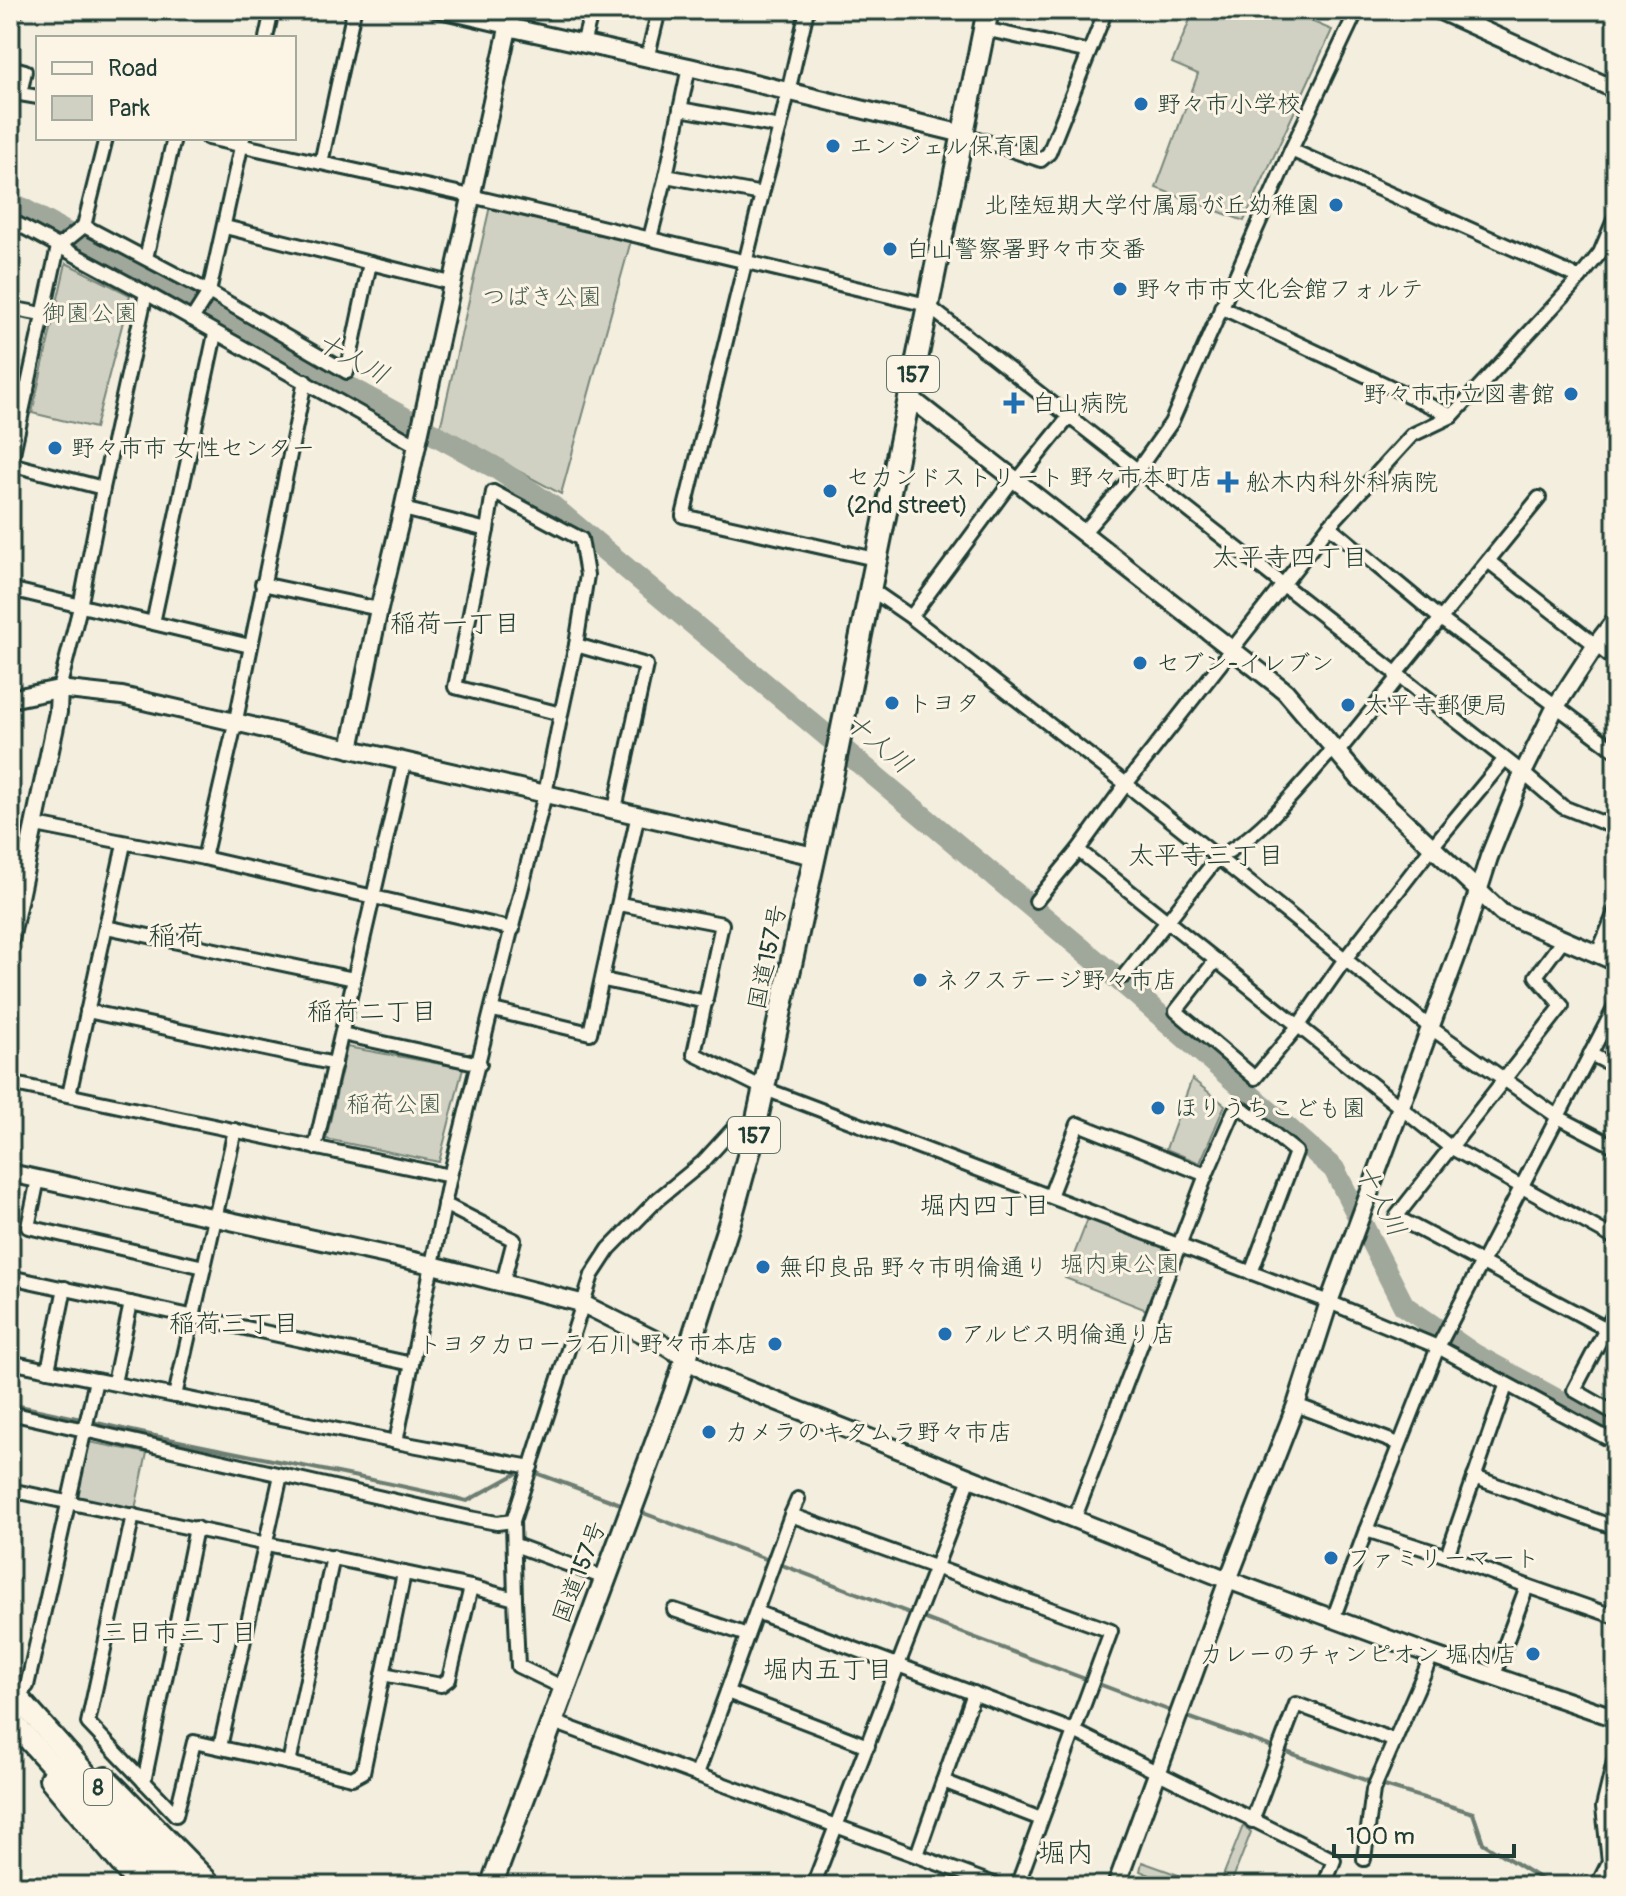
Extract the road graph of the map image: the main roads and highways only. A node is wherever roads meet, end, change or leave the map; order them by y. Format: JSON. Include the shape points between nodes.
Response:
{"nodes":[{"id":1,"x":986,"y":20,"type":"edge"},
{"id":2,"x":15,"y":1702,"type":"edge"},
{"id":3,"x":10,"y":1729,"type":"edge"},
{"id":4,"x":140,"y":1886,"type":"edge"},
{"id":5,"x":162,"y":1886,"type":"edge"},
{"id":6,"x":186,"y":1886,"type":"edge"},
{"id":7,"x":212,"y":1886,"type":"edge"},
{"id":8,"x":491,"y":1886,"type":"edge"}],
"edges":[{"from":1,"to":8,"type":"highway","name":"国道157号","number":"157","via":[[755,1132],[685,1360]]},
{"from":2,"to":5,"type":"highway","number":"8"},
{"from":2,"to":6,"type":"highway","number":"8"},
{"from":2,"to":7,"type":"highway","via":[[97,1769]]},
{"from":3,"to":4,"type":"highway"}]}
